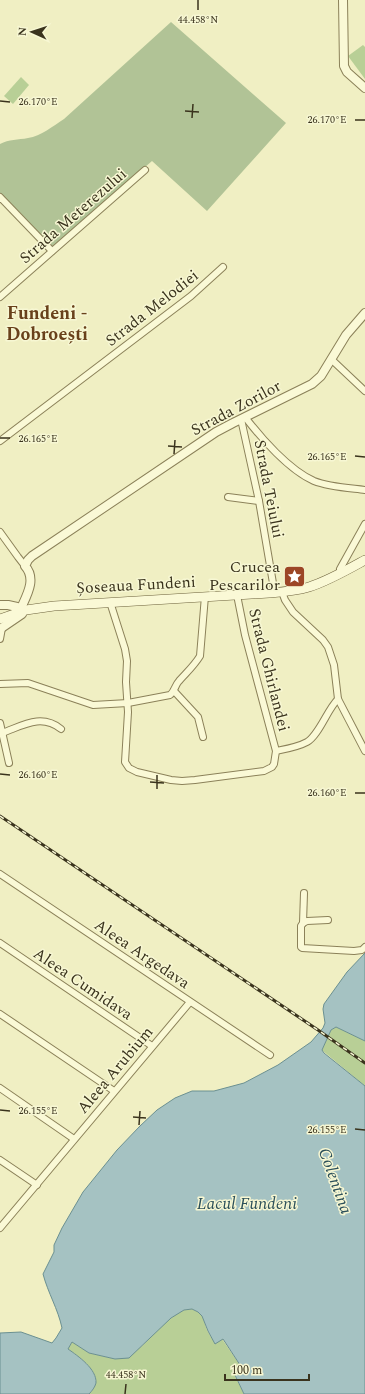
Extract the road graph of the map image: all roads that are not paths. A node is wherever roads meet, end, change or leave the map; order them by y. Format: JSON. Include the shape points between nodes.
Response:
{"nodes":[{"id":1,"x":343,"y":0,"type":"edge"},
{"id":2,"x":365,"y":88,"type":"edge"},
{"id":3,"x":145,"y":170,"type":"dead end"},
{"id":4,"x":0,"y":197,"type":"edge"},
{"id":5,"x":52,"y":252,"type":"junction"},
{"id":6,"x":223,"y":267,"type":"dead end"},
{"id":7,"x":0,"y":297,"type":"edge"},
{"id":8,"x":365,"y":313,"type":"edge"},
{"id":9,"x":331,"y":359,"type":"junction"},
{"id":10,"x":365,"y":392,"type":"edge"},
{"id":11,"x":243,"y":418,"type":"junction"},
{"id":12,"x":0,"y":441,"type":"edge"},
{"id":13,"x":365,"y":490,"type":"edge"},
{"id":14,"x":228,"y":497,"type":"dead end"},
{"id":15,"x":259,"y":500,"type":"junction"},
{"id":16,"x":365,"y":524,"type":"edge"},
{"id":17,"x":0,"y":532,"type":"edge"},
{"id":18,"x":365,"y":556,"type":"edge"},
{"id":19,"x":365,"y":560,"type":"edge"},
{"id":20,"x":25,"y":566,"type":"junction"},
{"id":21,"x":340,"y":569,"type":"junction"},
{"id":22,"x":278,"y":590,"type":"junction"},
{"id":23,"x":237,"y":595,"type":"junction"},
{"id":24,"x":205,"y":596,"type":"junction"},
{"id":25,"x":110,"y":602,"type":"junction"},
{"id":26,"x":0,"y":605,"type":"edge"},
{"id":27,"x":23,"y":607,"type":"junction"},
{"id":28,"x":0,"y":612,"type":"edge"},
{"id":29,"x":0,"y":624,"type":"edge"},
{"id":30,"x":0,"y":639,"type":"edge"},
{"id":31,"x":0,"y":684,"type":"edge"},
{"id":32,"x":174,"y":691,"type":"junction"},
{"id":33,"x":338,"y":699,"type":"junction"},
{"id":34,"x":128,"y":703,"type":"junction"},
{"id":35,"x":0,"y":723,"type":"edge"},
{"id":36,"x":61,"y":729,"type":"dead end"},
{"id":37,"x":2,"y":733,"type":"junction"},
{"id":38,"x":203,"y":736,"type":"dead end"},
{"id":39,"x":276,"y":751,"type":"junction"},
{"id":40,"x":365,"y":751,"type":"edge"},
{"id":41,"x":9,"y":763,"type":"dead end"},
{"id":42,"x":0,"y":874,"type":"edge"},
{"id":43,"x":304,"y":893,"type":"dead end"},
{"id":44,"x":328,"y":920,"type":"dead end"},
{"id":45,"x":302,"y":923,"type":"junction"},
{"id":46,"x":0,"y":943,"type":"edge"},
{"id":47,"x":365,"y":947,"type":"edge"},
{"id":48,"x":190,"y":1002,"type":"junction"},
{"id":49,"x":0,"y":1014,"type":"edge"},
{"id":50,"x":152,"y":1046,"type":"junction"},
{"id":51,"x":270,"y":1055,"type":"dead end"},
{"id":52,"x":0,"y":1088,"type":"edge"},
{"id":53,"x":114,"y":1091,"type":"junction"},
{"id":54,"x":74,"y":1140,"type":"junction"},
{"id":55,"x":0,"y":1160,"type":"edge"},
{"id":56,"x":37,"y":1185,"type":"junction"},
{"id":57,"x":0,"y":1228,"type":"edge"}],
"edges":[{"from":1,"to":2,"type":"street","via":[[344,66]]},
{"from":3,"to":5,"type":"street","name":"Strada Meterezului"},
{"from":4,"to":5,"type":"street"},
{"from":5,"to":7,"type":"street","name":"Strada Meterezului"},
{"from":6,"to":12,"type":"street","name":"Strada Melodiei","via":[[191,296]]},
{"from":8,"to":9,"type":"street","name":"Strada Zorilor","via":[[346,335]]},
{"from":9,"to":10,"type":"street"},
{"from":9,"to":11,"type":"street","name":"Strada Zorilor","via":[[321,376],[312,384]]},
{"from":11,"to":13,"type":"street","via":[[281,457],[308,478]]},
{"from":11,"to":15,"type":"street","name":"Strada Teiului"},
{"from":11,"to":20,"type":"street","name":"Strada Zorilor","via":[[208,437],[32,556]]},
{"from":14,"to":15,"type":"street"},
{"from":15,"to":22,"type":"street","name":"Strada Teiului"},
{"from":16,"to":21,"type":"street"},
{"from":17,"to":20,"type":"street"},
{"from":18,"to":21,"type":"main road","name":"Șoseaua Fundeni"},
{"from":19,"to":22,"type":"main road","name":"Șoseaua Fundeni","via":[[316,585],[302,589]]},
{"from":20,"to":27,"type":"street","via":[[31,580]]},
{"from":21,"to":22,"type":"main road","name":"Șoseaua Fundeni","via":[[309,583]]},
{"from":22,"to":23,"type":"main road","name":"Șoseaua Fundeni"},
{"from":22,"to":27,"type":"main road","name":"Șoseaua Fundeni","via":[[74,600]]},
{"from":22,"to":33,"type":"street","name":"Strada Teiului","via":[[293,612],[328,647],[334,665]]},
{"from":23,"to":24,"type":"main road","name":"Șoseaua Fundeni"},
{"from":23,"to":39,"type":"street","name":"Strada Ghirlandei"},
{"from":24,"to":25,"type":"main road","name":"Șoseaua Fundeni"},
{"from":24,"to":32,"type":"street","via":[[200,656],[177,683]]},
{"from":25,"to":27,"type":"main road","name":"Șoseaua Fundeni"},
{"from":25,"to":34,"type":"street","via":[[125,649]]},
{"from":26,"to":27,"type":"street","name":"Șoseaua Fundeni"},
{"from":27,"to":28,"type":"main road","name":"Șoseaua Fundeni"},
{"from":27,"to":29,"type":"main road","name":"Șoseaua Fundeni"},
{"from":29,"to":30,"type":"street"},
{"from":31,"to":34,"type":"street","via":[[28,684],[93,706]]},
{"from":32,"to":34,"type":"street","via":[[170,695]]},
{"from":32,"to":38,"type":"street","via":[[198,717]]},
{"from":33,"to":39,"type":"street","via":[[310,740]]},
{"from":33,"to":40,"type":"street"},
{"from":34,"to":39,"type":"street","via":[[125,762],[129,768],[137,772],[182,781],[264,771],[274,764]]},
{"from":35,"to":37,"type":"street"},
{"from":36,"to":37,"type":"street","via":[[50,722],[39,720]]},
{"from":37,"to":41,"type":"street"},
{"from":42,"to":48,"type":"street","name":"Aleea Argedava"},
{"from":43,"to":45,"type":"street"},
{"from":44,"to":45,"type":"street"},
{"from":45,"to":47,"type":"street","via":[[302,948],[354,951]]},
{"from":46,"to":50,"type":"street","name":"Aleea Cumidava"},
{"from":48,"to":50,"type":"street","name":"Aleea Arubium"},
{"from":48,"to":51,"type":"street","name":"Aleea Argedava"},
{"from":49,"to":53,"type":"street"},
{"from":50,"to":53,"type":"street","name":"Aleea Arubium"},
{"from":52,"to":54,"type":"street"},
{"from":53,"to":54,"type":"street","name":"Aleea Arubium"},
{"from":54,"to":56,"type":"street","name":"Aleea Arubium"},
{"from":55,"to":56,"type":"street"},
{"from":56,"to":57,"type":"street","name":"Aleea Arubium"}]}
